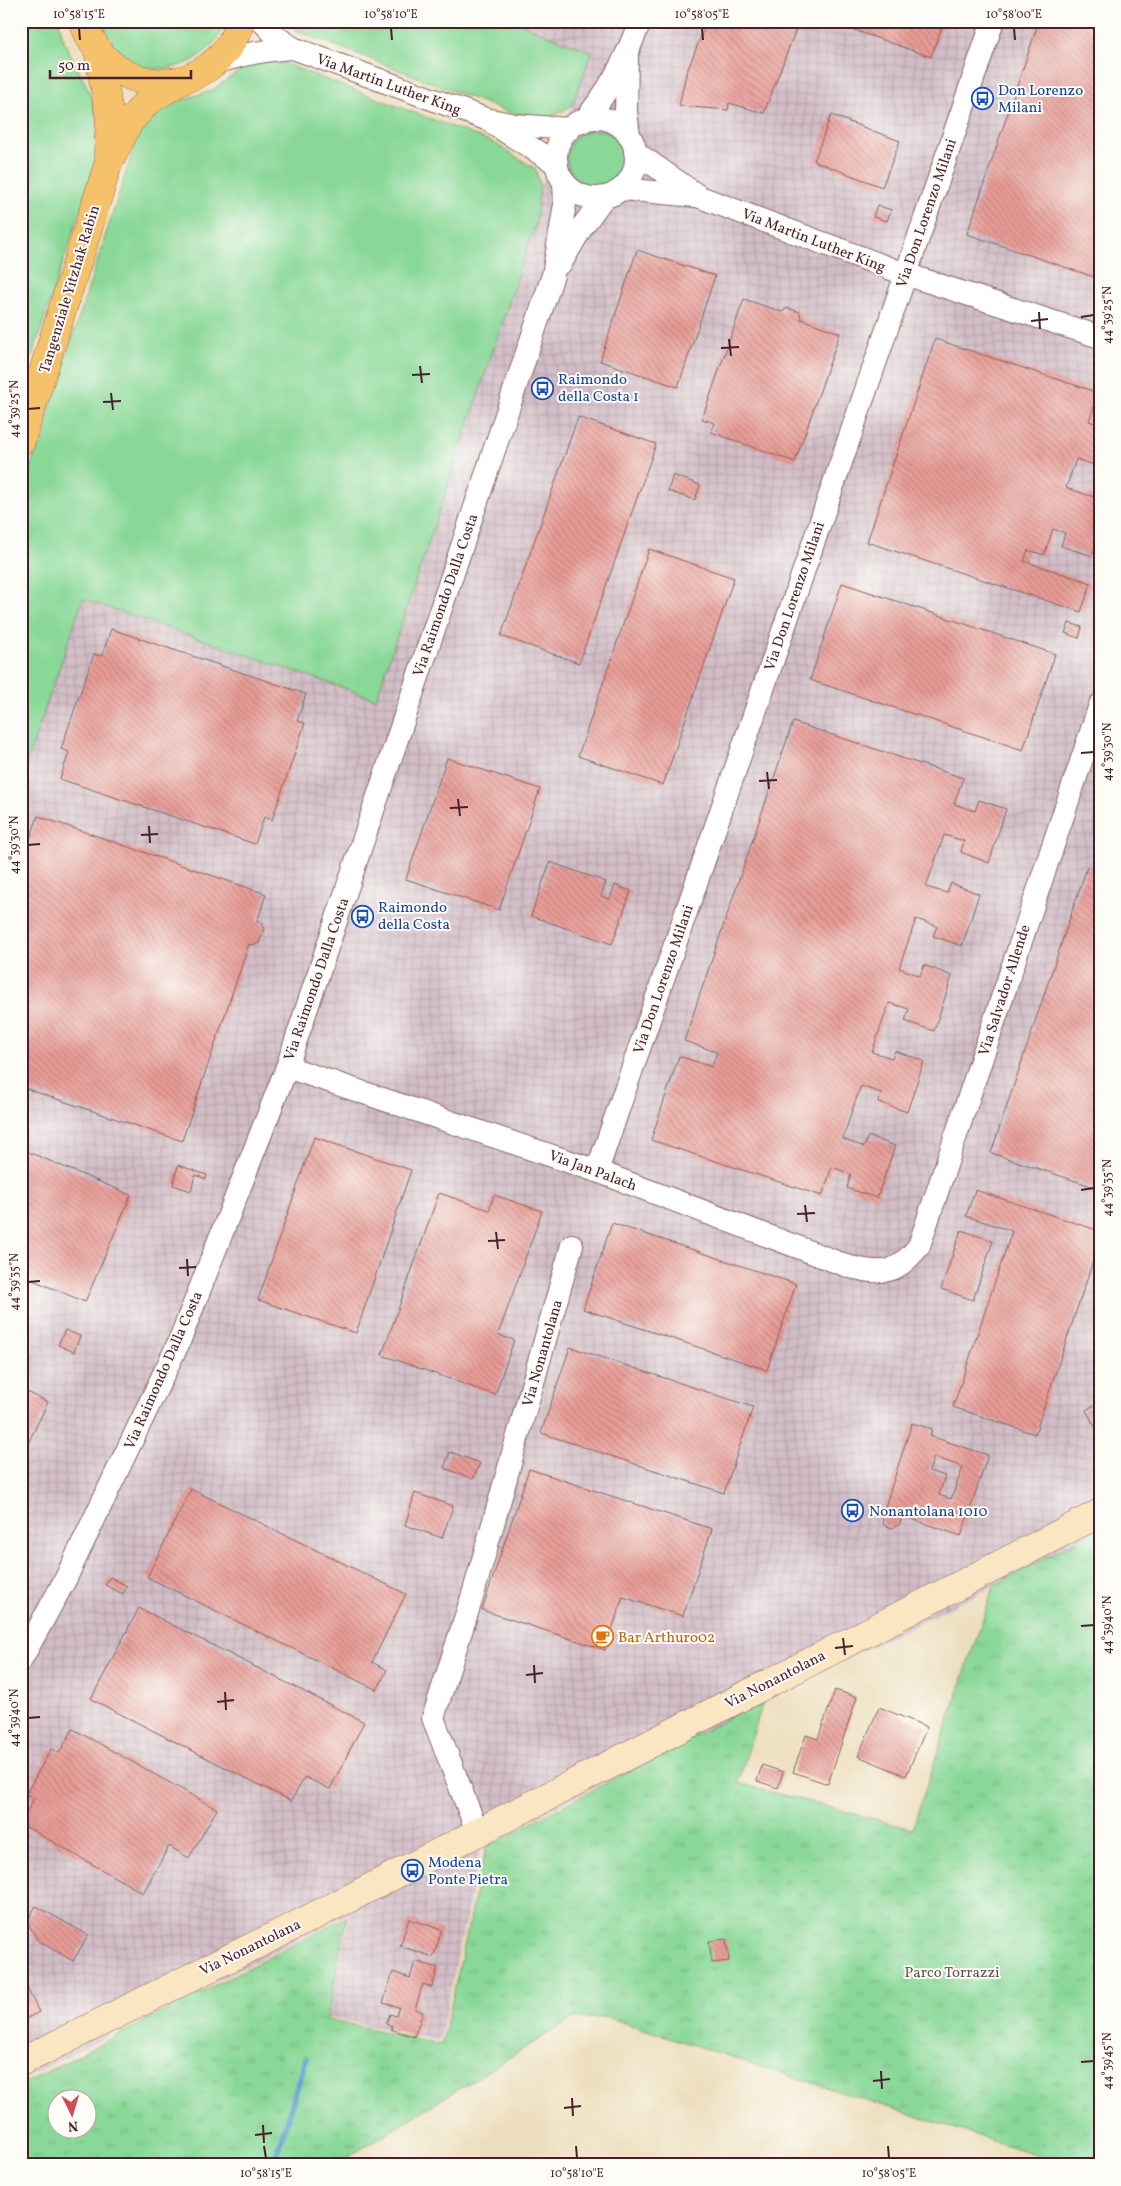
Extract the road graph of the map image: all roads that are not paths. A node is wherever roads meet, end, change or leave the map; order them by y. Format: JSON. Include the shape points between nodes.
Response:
{"nodes":[{"id":1,"x":83,"y":21,"type":"edge"},
{"id":2,"x":241,"y":21,"type":"edge"},
{"id":3,"x":262,"y":21,"type":"edge"},
{"id":4,"x":640,"y":21,"type":"edge"},
{"id":5,"x":993,"y":21,"type":"edge"},
{"id":6,"x":292,"y":48,"type":"junction"},
{"id":7,"x":99,"y":54,"type":"junction"},
{"id":8,"x":627,"y":56,"type":"junction"},
{"id":9,"x":216,"y":63,"type":"junction"},
{"id":10,"x":179,"y":82,"type":"junction"},
{"id":11,"x":486,"y":119,"type":"junction"},
{"id":12,"x":577,"y":125,"type":"junction"},
{"id":13,"x":632,"y":144,"type":"junction"},
{"id":14,"x":108,"y":165,"type":"junction"},
{"id":15,"x":560,"y":174,"type":"junction"},
{"id":16,"x":613,"y":193,"type":"junction"},
{"id":17,"x":700,"y":197,"type":"junction"},
{"id":18,"x":905,"y":274,"type":"junction"},
{"id":19,"x":553,"y":275,"type":"junction"},
{"id":20,"x":1100,"y":337,"type":"edge"},
{"id":21,"x":21,"y":441,"type":"edge"},
{"id":22,"x":1100,"y":705,"type":"edge"},
{"id":23,"x":286,"y":1067,"type":"junction"},
{"id":24,"x":597,"y":1171,"type":"junction"},
{"id":25,"x":572,"y":1245,"type":"dead end"},
{"id":26,"x":897,"y":1268,"type":"joint"},
{"id":27,"x":1100,"y":1513,"type":"edge"},
{"id":28,"x":21,"y":1660,"type":"edge"},
{"id":29,"x":478,"y":1831,"type":"junction"},
{"id":30,"x":21,"y":2062,"type":"edge"}],
"edges":[{"from":1,"to":7,"type":"main road","name":"Tangenziale Yitzhak Rabin"},
{"from":2,"to":9,"type":"main road","name":"Tangenziale Yitzhak Rabin","via":[[231,44]]},
{"from":3,"to":6,"type":"street","name":"Via Martin Luther King"},
{"from":4,"to":8,"type":"street"},
{"from":5,"to":18,"type":"street","name":"Via Don Lorenzo Milani"},
{"from":6,"to":9,"type":"street","name":"Via Martin Luther King","via":[[239,55]]},
{"from":6,"to":11,"type":"street","name":"Via Martin Luther King"},
{"from":7,"to":10,"type":"main road","name":"Tangenziale Yitzhak Rabin","via":[[115,69],[135,79]]},
{"from":7,"to":14,"type":"main road","name":"Tangenziale Yitzhak Rabin","via":[[110,120]]},
{"from":8,"to":12,"type":"street","via":[[600,102]]},
{"from":8,"to":13,"type":"street","via":[[626,111]]},
{"from":9,"to":10,"type":"main road","name":"Tangenziale Yitzhak Rabin","via":[[199,75]]},
{"from":10,"to":14,"type":"main road","name":"Tangenziale Yitzhak Rabin","via":[[148,101],[128,122]]},
{"from":11,"to":12,"type":"street","via":[[514,125]]},
{"from":11,"to":15,"type":"street"},
{"from":12,"to":13,"type":"street","via":[[590,119],[606,119],[621,127]]},
{"from":12,"to":15,"type":"street","via":[[562,136],[556,152]]},
{"from":13,"to":16,"type":"street","via":[[634,173]]},
{"from":13,"to":17,"type":"street"},
{"from":14,"to":21,"type":"main road","name":"Tangenziale Yitzhak Rabin"},
{"from":15,"to":16,"type":"street","via":[[578,194],[594,199]]},
{"from":15,"to":19,"type":"street","via":[[566,204]]},
{"from":16,"to":17,"type":"street"},
{"from":16,"to":19,"type":"street","via":[[582,228]]},
{"from":17,"to":18,"type":"street","name":"Via Martin Luther King"},
{"from":18,"to":20,"type":"street","name":"Via Martin Luther King"},
{"from":18,"to":24,"type":"street","name":"Via Don Lorenzo Milani"},
{"from":19,"to":23,"type":"street","name":"Via Raimondo Dalla Costa"},
{"from":22,"to":26,"type":"street","name":"Via Salvador Allende","via":[[919,1246]]},
{"from":23,"to":24,"type":"street","name":"Via Jan Palach"},
{"from":23,"to":28,"type":"street","name":"Via Raimondo Dalla Costa","via":[[179,1342],[65,1580]]},
{"from":24,"to":26,"type":"street","name":"Via Jan Palach","via":[[850,1267],[873,1272]]},
{"from":25,"to":29,"type":"street","name":"Via Nonantolana","via":[[474,1591],[433,1718]]},
{"from":27,"to":29,"type":"main road","name":"Via Nonantolana"},
{"from":29,"to":30,"type":"main road","name":"Via Nonantolana"}]}
